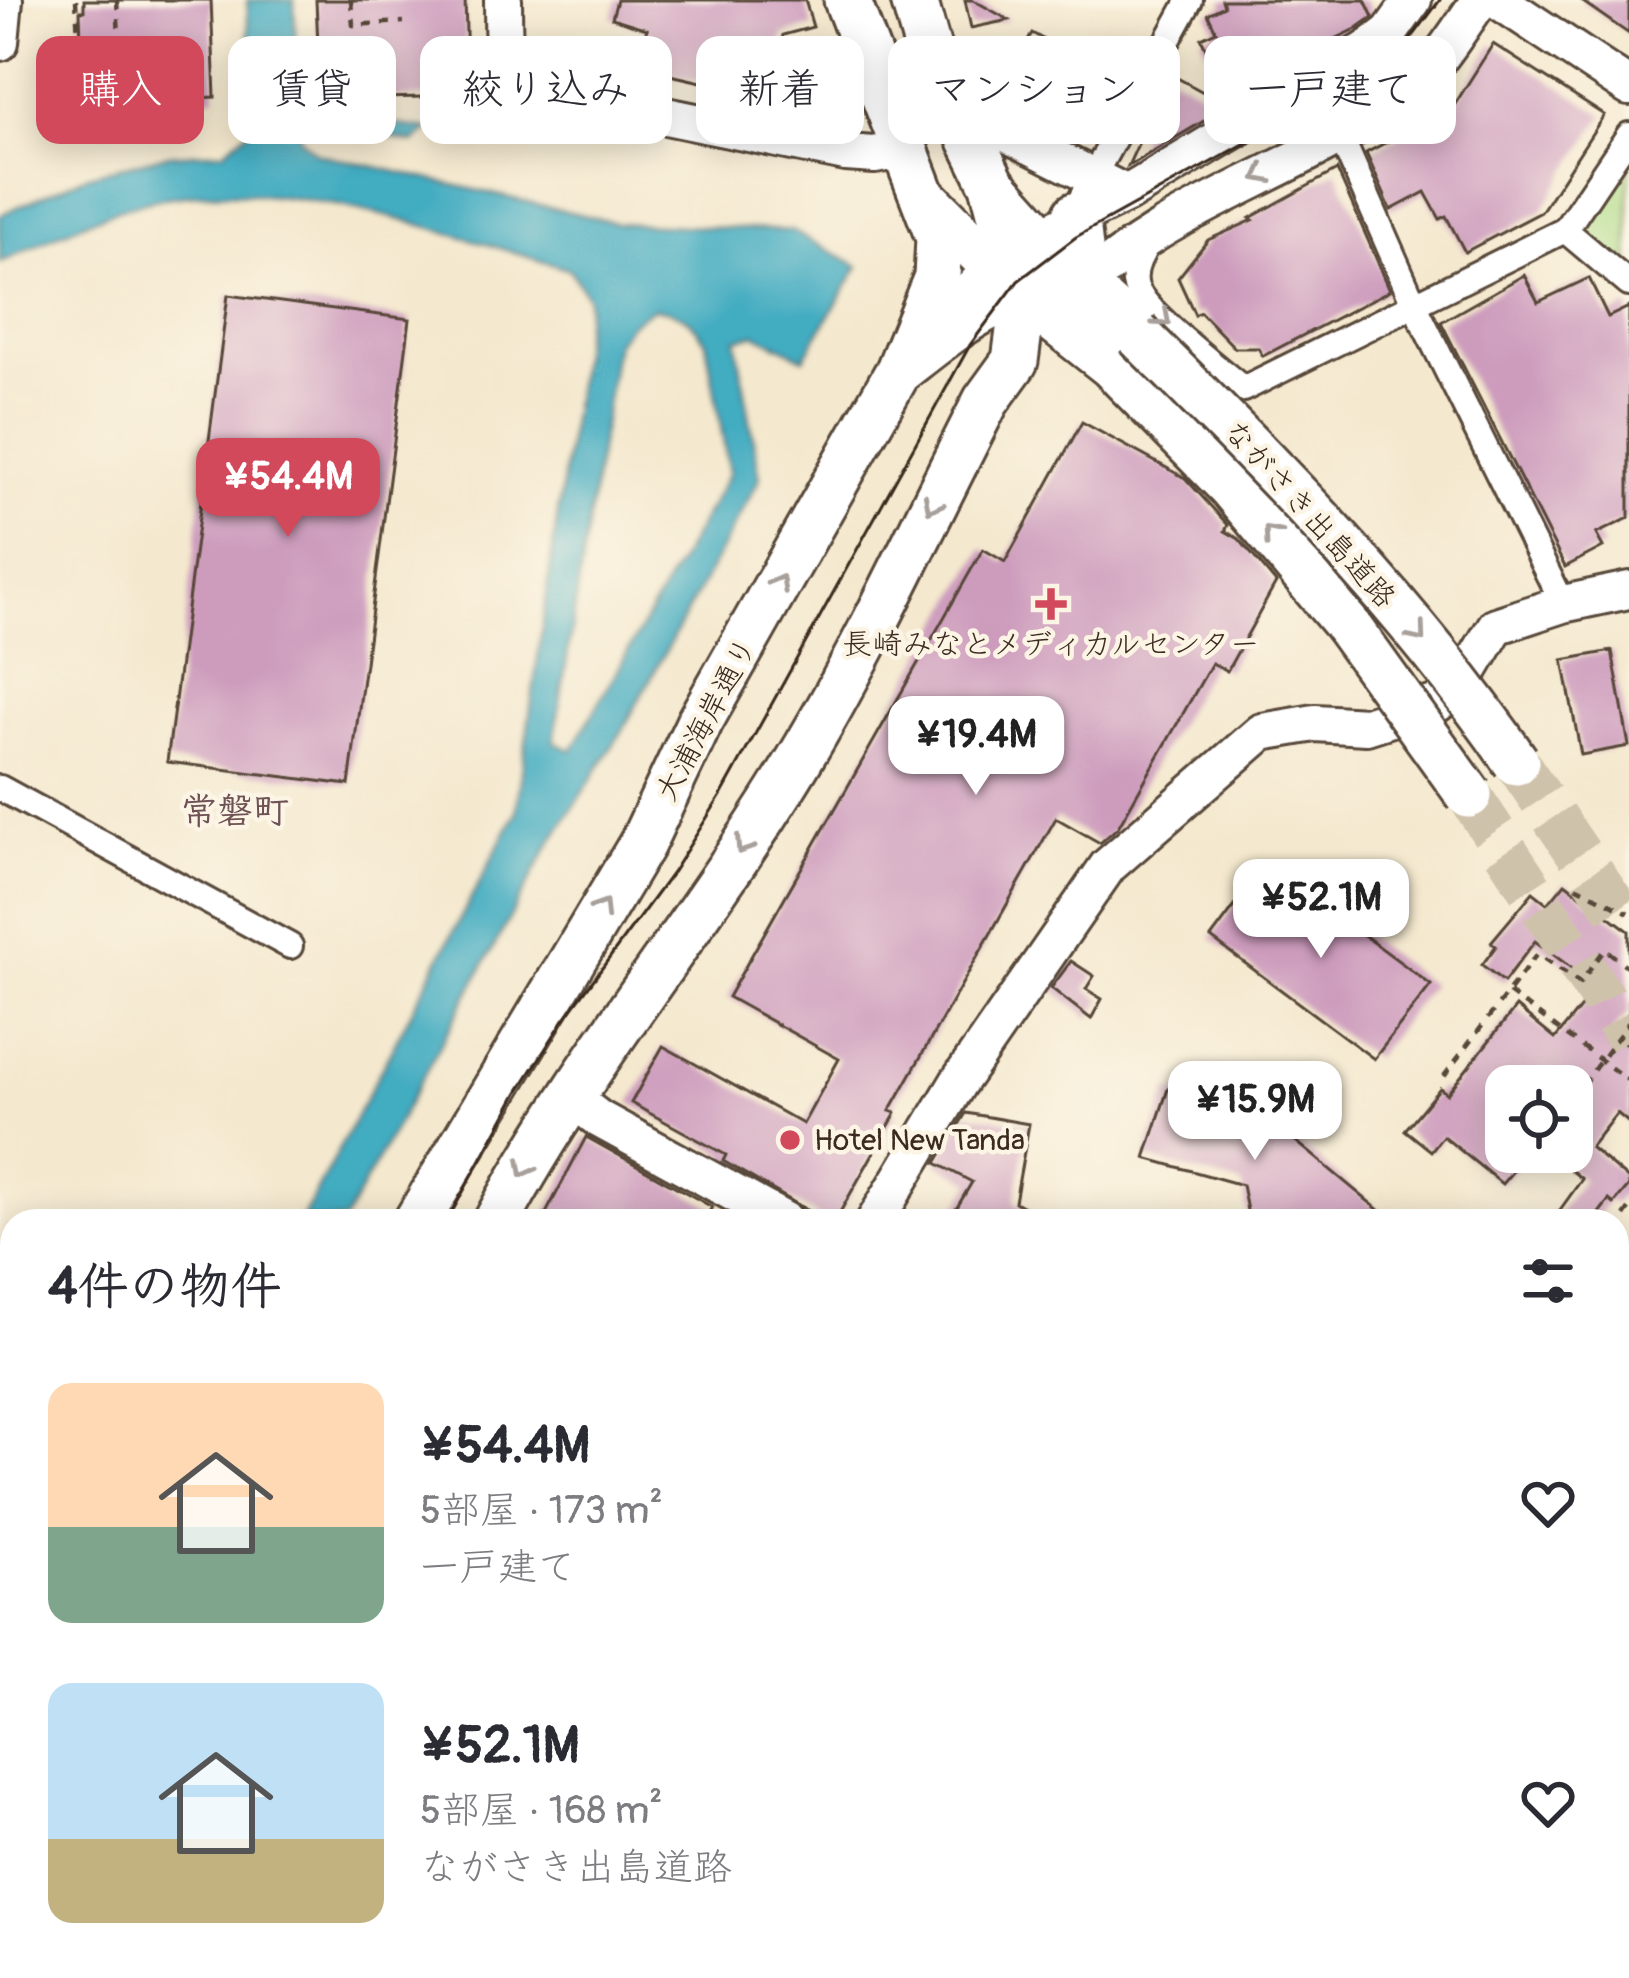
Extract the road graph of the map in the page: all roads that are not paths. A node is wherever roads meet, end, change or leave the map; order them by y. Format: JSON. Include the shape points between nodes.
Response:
{"nodes":[{"id":1,"x":4,"y":0,"type":"edge"},
{"id":2,"x":503,"y":0,"type":"edge"},
{"id":3,"x":847,"y":0,"type":"edge"},
{"id":4,"x":914,"y":0,"type":"edge"},
{"id":5,"x":1190,"y":0,"type":"edge"},
{"id":6,"x":1413,"y":0,"type":"edge"},
{"id":7,"x":1480,"y":0,"type":"edge"},
{"id":8,"x":1498,"y":0,"type":"edge"},
{"id":9,"x":924,"y":36,"type":"edge"},
{"id":10,"x":1454,"y":36,"type":"edge"},
{"id":11,"x":0,"y":41,"type":"edge"},
{"id":12,"x":1629,"y":87,"type":"edge"},
{"id":13,"x":1629,"y":135,"type":"edge"},
{"id":14,"x":972,"y":144,"type":"edge"},
{"id":15,"x":999,"y":144,"type":"edge"},
{"id":16,"x":1323,"y":144,"type":"edge"},
{"id":17,"x":1344,"y":144,"type":"edge"},
{"id":18,"x":905,"y":149,"type":"junction"},
{"id":19,"x":926,"y":198,"type":"junction"},
{"id":20,"x":1157,"y":230,"type":"junction"},
{"id":21,"x":1565,"y":230,"type":"junction"},
{"id":22,"x":1041,"y":252,"type":"junction"},
{"id":23,"x":1629,"y":284,"type":"edge"},
{"id":24,"x":1084,"y":286,"type":"junction"},
{"id":25,"x":1415,"y":306,"type":"junction"},
{"id":26,"x":1124,"y":350,"type":"junction"},
{"id":27,"x":1015,"y":361,"type":"junction"},
{"id":28,"x":899,"y":370,"type":"junction"},
{"id":29,"x":1629,"y":590,"type":"edge"},
{"id":30,"x":1563,"y":604,"type":"junction"},
{"id":31,"x":1516,"y":762,"type":"tunnel mouth"},
{"id":32,"x":0,"y":788,"type":"edge"},
{"id":33,"x":1469,"y":795,"type":"tunnel mouth"},
{"id":34,"x":290,"y":946,"type":"dead end"},
{"id":35,"x":569,"y":1096,"type":"junction"},
{"id":36,"x":424,"y":1209,"type":"edge"},
{"id":37,"x":504,"y":1209,"type":"edge"},
{"id":38,"x":763,"y":1209,"type":"edge"},
{"id":39,"x":882,"y":1209,"type":"edge"}],
"edges":[{"from":1,"to":11,"type":"street"},
{"from":2,"to":18,"type":"street","via":[[504,51],[514,75],[535,89],[846,153]]},
{"from":3,"to":18,"type":"highway"},
{"from":4,"to":9,"type":"highway","name":"ながさき出島道路"},
{"from":5,"to":22,"type":"street"},
{"from":6,"to":22,"type":"street","via":[[1365,51]]},
{"from":7,"to":10,"type":"street"},
{"from":8,"to":12,"type":"street"},
{"from":13,"to":21,"type":"street"},
{"from":14,"to":22,"type":"highway","name":"ながさき出島道路"},
{"from":15,"to":22,"type":"street"},
{"from":16,"to":20,"type":"street","one_way":true},
{"from":17,"to":25,"type":"street"},
{"from":18,"to":19,"type":"highway"},
{"from":19,"to":22,"type":"highway","name":"ながさき出島道路"},
{"from":19,"to":28,"type":"highway","name":"大浦海岸通り","via":[[939,238],[937,277]]},
{"from":20,"to":24,"type":"street"},
{"from":20,"to":25,"type":"street","one_way":true,"via":[[1138,257],[1135,284],[1146,304],[1243,389]]},
{"from":21,"to":23,"type":"street"},
{"from":21,"to":25,"type":"street"},
{"from":22,"to":24,"type":"highway","name":"ながさき出島道路"},
{"from":22,"to":24,"type":"street"},
{"from":22,"to":26,"type":"highway","name":"ながさき出島道路"},
{"from":22,"to":27,"type":"highway"},
{"from":22,"to":28,"type":"highway"},
{"from":24,"to":26,"type":"highway","name":"ながさき出島道路"},
{"from":25,"to":30,"type":"street"},
{"from":26,"to":27,"type":"highway"},
{"from":26,"to":31,"type":"highway","name":"ながさき出島道路","one_way":true,"bridge":true,"via":[[1266,461],[1416,630]]},
{"from":33,"to":26,"type":"highway","name":"ながさき出島道路","one_way":true,"bridge":true,"via":[[1375,660]]},
{"from":27,"to":35,"type":"highway","one_way":true,"via":[[986,401],[815,733]]},
{"from":36,"to":28,"type":"highway","name":"大浦海岸通り","one_way":true,"via":[[642,844],[700,721]]},
{"from":29,"to":30,"type":"street"},
{"from":30,"to":39,"type":"street","via":[[1496,626],[1438,703],[1366,726],[1287,724],[1262,732],[1108,866]]},
{"from":32,"to":34,"type":"street"},
{"from":35,"to":37,"type":"highway","one_way":true},
{"from":35,"to":38,"type":"street"}]}
